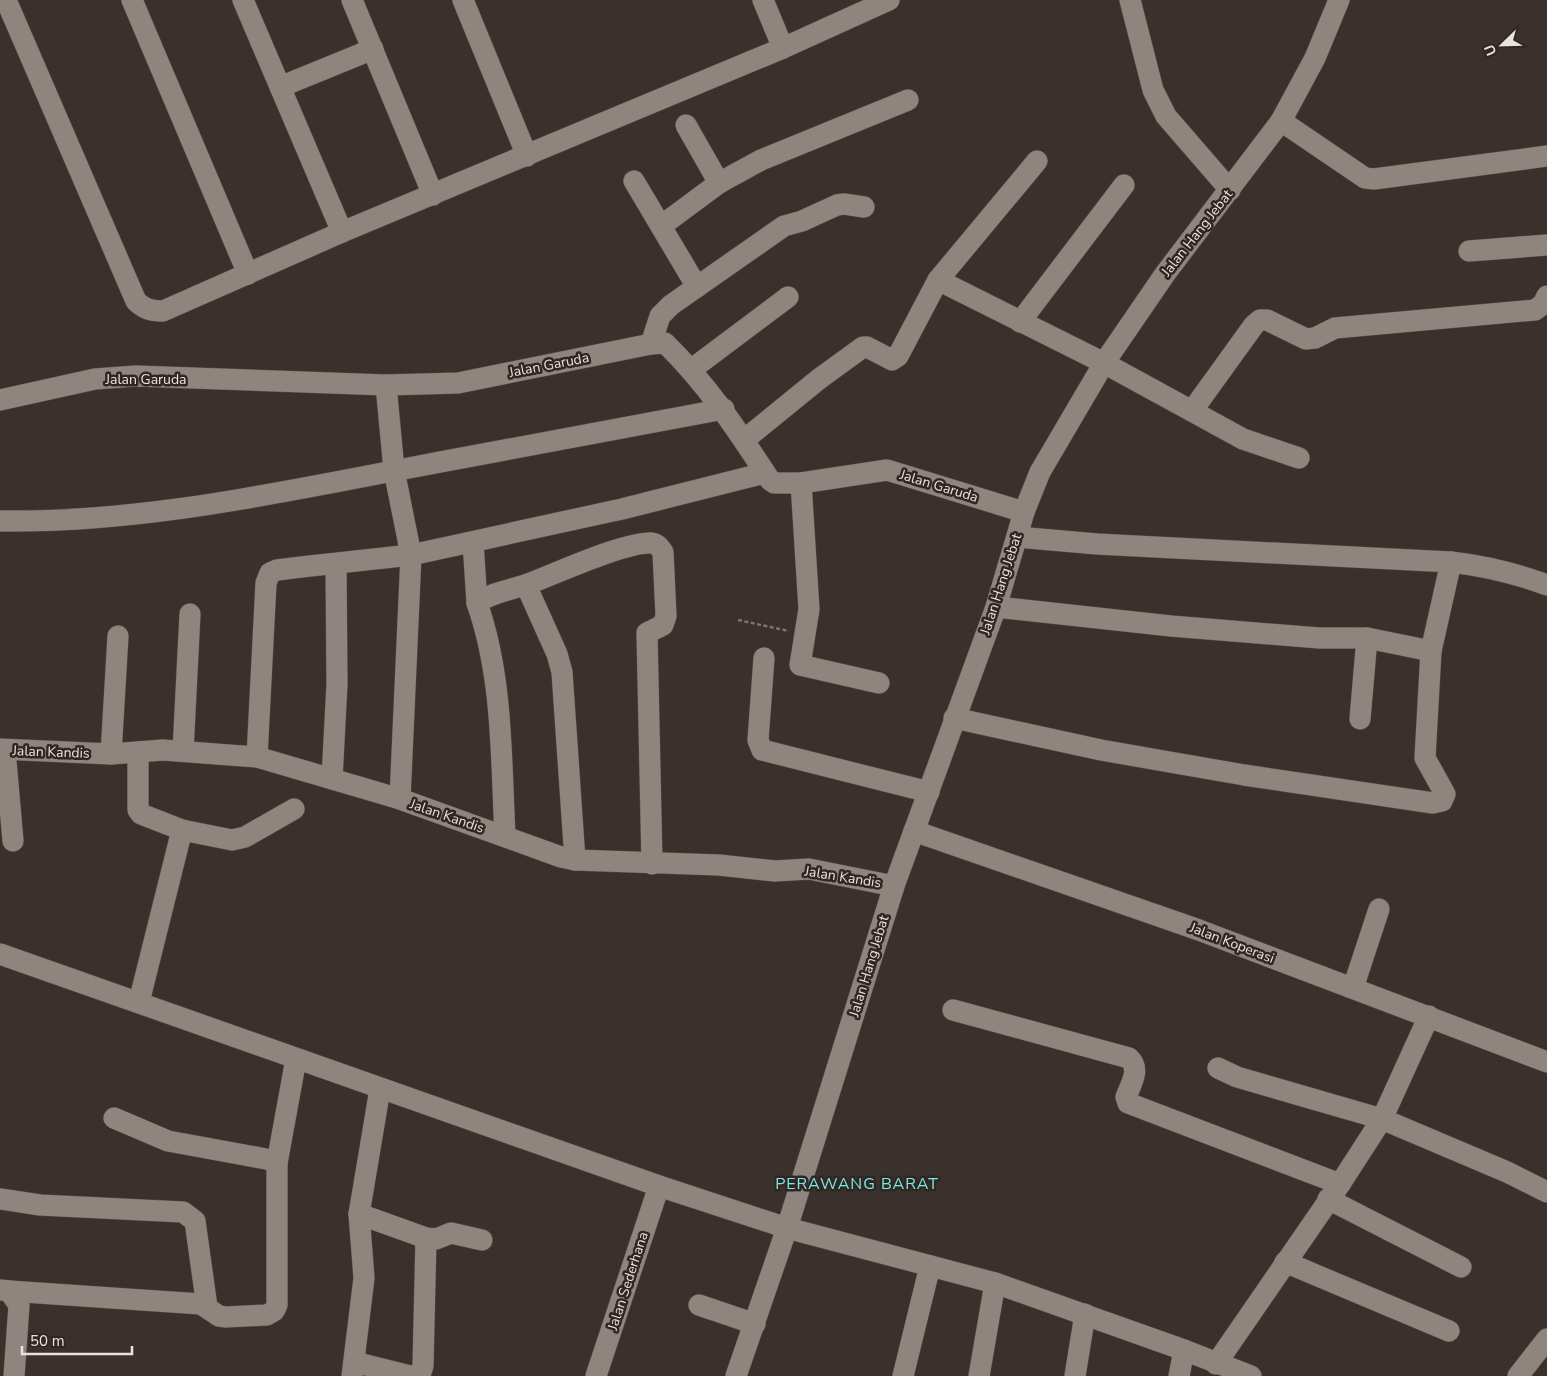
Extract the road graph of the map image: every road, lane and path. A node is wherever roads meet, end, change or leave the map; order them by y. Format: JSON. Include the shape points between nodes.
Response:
{"nodes":[{"id":1,"x":6,"y":0,"type":"edge"},
{"id":2,"x":132,"y":0,"type":"edge"},
{"id":3,"x":243,"y":0,"type":"edge"},
{"id":4,"x":352,"y":0,"type":"edge"},
{"id":5,"x":463,"y":0,"type":"edge"},
{"id":6,"x":763,"y":0,"type":"edge"},
{"id":7,"x":889,"y":0,"type":"edge"},
{"id":8,"x":1130,"y":0,"type":"edge"},
{"id":9,"x":1339,"y":0,"type":"edge"},
{"id":10,"x":783,"y":48,"type":"junction"},
{"id":11,"x":373,"y":49,"type":"junction"},
{"id":12,"x":280,"y":88,"type":"junction"},
{"id":13,"x":908,"y":100,"type":"dead end"},
{"id":14,"x":1281,"y":121,"type":"junction"},
{"id":15,"x":686,"y":125,"type":"dead end"},
{"id":16,"x":527,"y":156,"type":"junction"},
{"id":17,"x":1547,"y":156,"type":"edge"},
{"id":18,"x":1037,"y":161,"type":"dead end"},
{"id":19,"x":634,"y":181,"type":"dead end"},
{"id":20,"x":718,"y":182,"type":"junction"},
{"id":21,"x":1124,"y":185,"type":"dead end"},
{"id":22,"x":1230,"y":190,"type":"junction"},
{"id":23,"x":433,"y":194,"type":"junction"},
{"id":24,"x":864,"y":207,"type":"dead end"},
{"id":25,"x":660,"y":226,"type":"junction"},
{"id":26,"x":342,"y":232,"type":"junction"},
{"id":27,"x":1547,"y":245,"type":"edge"},
{"id":28,"x":1469,"y":251,"type":"dead end"},
{"id":29,"x":248,"y":274,"type":"junction"},
{"id":30,"x":938,"y":280,"type":"junction"},
{"id":31,"x":697,"y":287,"type":"junction"},
{"id":32,"x":1547,"y":296,"type":"edge"},
{"id":33,"x":788,"y":297,"type":"dead end"},
{"id":34,"x":1020,"y":322,"type":"junction"},
{"id":35,"x":651,"y":344,"type":"junction"},
{"id":36,"x":1104,"y":363,"type":"junction"},
{"id":37,"x":692,"y":369,"type":"junction"},
{"id":38,"x":386,"y":385,"type":"junction"},
{"id":39,"x":0,"y":400,"type":"edge"},
{"id":40,"x":724,"y":409,"type":"junction"},
{"id":41,"x":1192,"y":411,"type":"junction"},
{"id":42,"x":744,"y":440,"type":"junction"},
{"id":43,"x":1299,"y":458,"type":"dead end"},
{"id":44,"x":394,"y":470,"type":"junction"},
{"id":45,"x":765,"y":473,"type":"junction"},
{"id":46,"x":801,"y":483,"type":"junction"},
{"id":47,"x":1024,"y":512,"type":"junction"},
{"id":48,"x":0,"y":521,"type":"edge"},
{"id":49,"x":1017,"y":537,"type":"junction"},
{"id":50,"x":472,"y":542,"type":"junction"},
{"id":51,"x":411,"y":556,"type":"junction"},
{"id":52,"x":1451,"y":562,"type":"junction"},
{"id":53,"x":336,"y":564,"type":"junction"},
{"id":54,"x":526,"y":585,"type":"junction"},
{"id":55,"x":1547,"y":585,"type":"edge"},
{"id":56,"x":477,"y":602,"type":"junction"},
{"id":57,"x":996,"y":607,"type":"junction"},
{"id":58,"x":190,"y":614,"type":"dead end"},
{"id":59,"x":738,"y":620,"type":"dead end"},
{"id":60,"x":805,"y":634,"type":"junction"},
{"id":61,"x":118,"y":636,"type":"dead end"},
{"id":62,"x":1367,"y":638,"type":"junction"},
{"id":63,"x":1431,"y":651,"type":"junction"},
{"id":64,"x":764,"y":658,"type":"dead end"},
{"id":65,"x":879,"y":683,"type":"dead end"},
{"id":66,"x":954,"y":718,"type":"junction"},
{"id":67,"x":1360,"y":719,"type":"dead end"},
{"id":68,"x":3,"y":749,"type":"edge"},
{"id":69,"x":182,"y":751,"type":"junction"},
{"id":70,"x":138,"y":752,"type":"junction"},
{"id":71,"x":111,"y":754,"type":"junction"},
{"id":72,"x":257,"y":757,"type":"junction"},
{"id":73,"x":332,"y":779,"type":"junction"},
{"id":74,"x":928,"y":792,"type":"junction"},
{"id":75,"x":400,"y":799,"type":"junction"},
{"id":76,"x":294,"y":809,"type":"dead end"},
{"id":77,"x":182,"y":830,"type":"junction"},
{"id":78,"x":914,"y":831,"type":"junction"},
{"id":79,"x":505,"y":836,"type":"junction"},
{"id":80,"x":13,"y":841,"type":"dead end"},
{"id":81,"x":575,"y":860,"type":"junction"},
{"id":82,"x":652,"y":864,"type":"junction"},
{"id":83,"x":894,"y":886,"type":"junction"},
{"id":84,"x":1379,"y":909,"type":"dead end"},
{"id":85,"x":0,"y":954,"type":"edge"},
{"id":86,"x":1353,"y":988,"type":"junction"},
{"id":87,"x":139,"y":1002,"type":"junction"},
{"id":88,"x":953,"y":1010,"type":"dead end"},
{"id":89,"x":1429,"y":1016,"type":"junction"},
{"id":90,"x":296,"y":1059,"type":"junction"},
{"id":91,"x":1547,"y":1062,"type":"edge"},
{"id":92,"x":1218,"y":1068,"type":"dead end"},
{"id":93,"x":380,"y":1089,"type":"junction"},
{"id":94,"x":114,"y":1118,"type":"dead end"},
{"id":95,"x":1382,"y":1118,"type":"junction"},
{"id":96,"x":277,"y":1163,"type":"junction"},
{"id":97,"x":659,"y":1186,"type":"junction"},
{"id":98,"x":1334,"y":1192,"type":"junction"},
{"id":99,"x":1547,"y":1192,"type":"edge"},
{"id":100,"x":0,"y":1199,"type":"edge"},
{"id":101,"x":359,"y":1214,"type":"junction"},
{"id":102,"x":788,"y":1228,"type":"junction"},
{"id":103,"x":426,"y":1238,"type":"junction"},
{"id":104,"x":482,"y":1240,"type":"dead end"},
{"id":105,"x":1285,"y":1262,"type":"junction"},
{"id":106,"x":930,"y":1266,"type":"junction"},
{"id":107,"x":1461,"y":1266,"type":"dead end"},
{"id":108,"x":995,"y":1283,"type":"junction"},
{"id":109,"x":4,"y":1291,"type":"edge"},
{"id":110,"x":699,"y":1305,"type":"dead end"},
{"id":111,"x":207,"y":1307,"type":"junction"},
{"id":112,"x":1085,"y":1314,"type":"junction"},
{"id":113,"x":756,"y":1324,"type":"junction"},
{"id":114,"x":1449,"y":1331,"type":"dead end"},
{"id":115,"x":1547,"y":1339,"type":"edge"},
{"id":116,"x":1184,"y":1350,"type":"junction"},
{"id":117,"x":1216,"y":1364,"type":"junction"},
{"id":118,"x":353,"y":1369,"type":"edge"},
{"id":119,"x":14,"y":1376,"type":"edge"},
{"id":120,"x":410,"y":1376,"type":"edge"},
{"id":121,"x":415,"y":1376,"type":"edge"},
{"id":122,"x":596,"y":1376,"type":"edge"},
{"id":123,"x":736,"y":1376,"type":"edge"},
{"id":124,"x":903,"y":1376,"type":"edge"},
{"id":125,"x":979,"y":1376,"type":"edge"},
{"id":126,"x":1075,"y":1376,"type":"edge"},
{"id":127,"x":1179,"y":1376,"type":"edge"},
{"id":128,"x":1251,"y":1376,"type":"edge"},
{"id":129,"x":1518,"y":1376,"type":"edge"}],
"edges":[{"from":1,"to":29,"type":"street","via":[[136,301],[147,309],[163,310]]},
{"from":2,"to":29,"type":"street"},
{"from":3,"to":12,"type":"street"},
{"from":4,"to":11,"type":"street"},
{"from":5,"to":16,"type":"street"},
{"from":6,"to":10,"type":"street"},
{"from":7,"to":10,"type":"street"},
{"from":8,"to":22,"type":"street","via":[[1154,90],[1166,116]]},
{"from":9,"to":14,"type":"street","name":"Jalan Hang Jebat","via":[[1315,58]]},
{"from":10,"to":16,"type":"street"},
{"from":11,"to":12,"type":"street"},
{"from":11,"to":23,"type":"street"},
{"from":12,"to":26,"type":"street"},
{"from":13,"to":20,"type":"street","via":[[761,160]]},
{"from":14,"to":17,"type":"street","via":[[1364,178]]},
{"from":14,"to":22,"type":"street","name":"Jalan Hang Jebat"},
{"from":15,"to":20,"type":"street"},
{"from":16,"to":23,"type":"street"},
{"from":18,"to":30,"type":"street"},
{"from":19,"to":25,"type":"street"},
{"from":20,"to":25,"type":"street"},
{"from":21,"to":34,"type":"street"},
{"from":22,"to":36,"type":"street","name":"Jalan Hang Jebat","via":[[1165,274]]},
{"from":23,"to":26,"type":"street"},
{"from":24,"to":31,"type":"street","via":[[837,205],[784,226]]},
{"from":25,"to":31,"type":"street"},
{"from":26,"to":29,"type":"street"},
{"from":27,"to":28,"type":"street"},
{"from":30,"to":34,"type":"street"},
{"from":30,"to":42,"type":"street","via":[[898,356],[892,360],[863,347]]},
{"from":31,"to":35,"type":"street","via":[[660,316]]},
{"from":32,"to":41,"type":"street","via":[[1543,304],[1534,310],[1335,328],[1306,339],[1260,320]]},
{"from":33,"to":37,"type":"street"},
{"from":34,"to":36,"type":"street"},
{"from":35,"to":37,"type":"street","name":"Jalan Garuda","via":[[665,343]]},
{"from":35,"to":38,"type":"street","name":"Jalan Garuda","via":[[458,383]]},
{"from":36,"to":41,"type":"street"},
{"from":36,"to":47,"type":"street","name":"Jalan Hang Jebat","via":[[1040,472]]},
{"from":37,"to":40,"type":"street","name":"Jalan Garuda"},
{"from":38,"to":39,"type":"street","name":"Jalan Garuda","via":[[136,376],[96,379]]},
{"from":38,"to":44,"type":"street"},
{"from":40,"to":42,"type":"street","name":"Jalan Garuda"},
{"from":40,"to":44,"type":"street"},
{"from":41,"to":43,"type":"street","via":[[1243,439]]},
{"from":42,"to":45,"type":"street","name":"Jalan Garuda"},
{"from":44,"to":48,"type":"street","via":[[239,501],[112,516]]},
{"from":44,"to":51,"type":"street"},
{"from":45,"to":46,"type":"street","name":"Jalan Garuda","via":[[774,483]]},
{"from":45,"to":50,"type":"street"},
{"from":46,"to":47,"type":"street","name":"Jalan Garuda","via":[[887,470]]},
{"from":46,"to":60,"type":"street","via":[[809,610]]},
{"from":47,"to":49,"type":"street","name":"Jalan Hang Jebat"},
{"from":49,"to":52,"type":"street"},
{"from":49,"to":57,"type":"street","name":"Jalan Hang Jebat"},
{"from":50,"to":51,"type":"street"},
{"from":50,"to":56,"type":"street"},
{"from":51,"to":53,"type":"street"},
{"from":51,"to":75,"type":"street"},
{"from":52,"to":55,"type":"street","via":[[1496,568]]},
{"from":52,"to":63,"type":"street"},
{"from":53,"to":72,"type":"street","via":[[270,573]]},
{"from":53,"to":73,"type":"street","via":[[337,684]]},
{"from":54,"to":56,"type":"street"},
{"from":54,"to":81,"type":"street","via":[[562,672]]},
{"from":54,"to":82,"type":"street","via":[[631,546],[653,543],[663,552],[665,622],[647,634]]},
{"from":56,"to":79,"type":"street","via":[[487,631],[496,684]]},
{"from":57,"to":62,"type":"street","via":[[1171,626],[1319,638]]},
{"from":57,"to":66,"type":"street","name":"Jalan Hang Jebat"},
{"from":58,"to":69,"type":"street"},
{"from":59,"to":60,"type":"path"},
{"from":60,"to":65,"type":"street","via":[[800,664]]},
{"from":61,"to":71,"type":"street"},
{"from":62,"to":63,"type":"street"},
{"from":62,"to":67,"type":"street"},
{"from":63,"to":66,"type":"street","via":[[1425,758],[1445,794],[1442,801],[1244,775],[1101,750]]},
{"from":64,"to":74,"type":"street","via":[[758,744],[762,750]]},
{"from":66,"to":74,"type":"street","name":"Jalan Hang Jebat"},
{"from":68,"to":71,"type":"street","name":"Jalan Kandis"},
{"from":68,"to":80,"type":"street"},
{"from":69,"to":70,"type":"street","name":"Jalan Kandis"},
{"from":69,"to":72,"type":"street","name":"Jalan Kandis"},
{"from":70,"to":71,"type":"street","name":"Jalan Kandis"},
{"from":70,"to":77,"type":"street","via":[[140,814]]},
{"from":72,"to":73,"type":"street","name":"Jalan Kandis"},
{"from":73,"to":75,"type":"street","name":"Jalan Kandis"},
{"from":74,"to":78,"type":"street","name":"Jalan Hang Jebat"},
{"from":75,"to":79,"type":"street","name":"Jalan Kandis"},
{"from":76,"to":77,"type":"street","via":[[245,837],[232,840]]},
{"from":77,"to":87,"type":"street"},
{"from":78,"to":83,"type":"street","name":"Jalan Hang Jebat"},
{"from":78,"to":86,"type":"street","name":"Jalan Koperasi","via":[[1199,930]]},
{"from":79,"to":81,"type":"street","name":"Jalan Kandis"},
{"from":81,"to":82,"type":"street","name":"Jalan Kandis"},
{"from":82,"to":83,"type":"street","name":"Jalan Kandis","via":[[809,869]]},
{"from":83,"to":102,"type":"street","name":"Jalan Hang Jebat"},
{"from":84,"to":86,"type":"street"},
{"from":85,"to":87,"type":"street"},
{"from":86,"to":89,"type":"street","name":"Jalan Koperasi"},
{"from":87,"to":90,"type":"street"},
{"from":88,"to":98,"type":"street","via":[[1129,1058],[1135,1063],[1136,1070],[1126,1097],[1128,1103]]},
{"from":89,"to":91,"type":"street","name":"Jalan Koperasi"},
{"from":89,"to":95,"type":"street"},
{"from":90,"to":93,"type":"street"},
{"from":90,"to":96,"type":"street"},
{"from":92,"to":95,"type":"street","via":[[1238,1077]]},
{"from":93,"to":97,"type":"street"},
{"from":93,"to":101,"type":"street"},
{"from":94,"to":96,"type":"street","via":[[168,1141]]},
{"from":95,"to":98,"type":"street"},
{"from":95,"to":99,"type":"street"},
{"from":96,"to":111,"type":"street","via":[[278,1305],[267,1315],[226,1317]]},
{"from":97,"to":102,"type":"street"},
{"from":97,"to":122,"type":"street","name":"Jalan Sederhana"},
{"from":98,"to":105,"type":"street"},
{"from":98,"to":107,"type":"street"},
{"from":100,"to":111,"type":"street","via":[[40,1205],[183,1212],[196,1221]]},
{"from":101,"to":103,"type":"street"},
{"from":101,"to":118,"type":"street","via":[[364,1278]]},
{"from":102,"to":106,"type":"street"},
{"from":102,"to":113,"type":"street","name":"Jalan Hang Jebat"},
{"from":103,"to":104,"type":"street","via":[[451,1233]]},
{"from":103,"to":121,"type":"street","via":[[423,1366]]},
{"from":105,"to":114,"type":"street"},
{"from":105,"to":117,"type":"street"},
{"from":106,"to":108,"type":"street"},
{"from":106,"to":124,"type":"street"},
{"from":108,"to":112,"type":"street"},
{"from":108,"to":125,"type":"street"},
{"from":109,"to":111,"type":"street","via":[[201,1304]]},
{"from":109,"to":119,"type":"street","via":[[19,1305]]},
{"from":110,"to":113,"type":"street"},
{"from":112,"to":116,"type":"street"},
{"from":112,"to":126,"type":"street"},
{"from":113,"to":123,"type":"street","name":"Jalan Hang Jebat"},
{"from":115,"to":129,"type":"street"},
{"from":116,"to":117,"type":"street"},
{"from":116,"to":127,"type":"street"},
{"from":117,"to":128,"type":"street"},
{"from":118,"to":120,"type":"street"}]}
